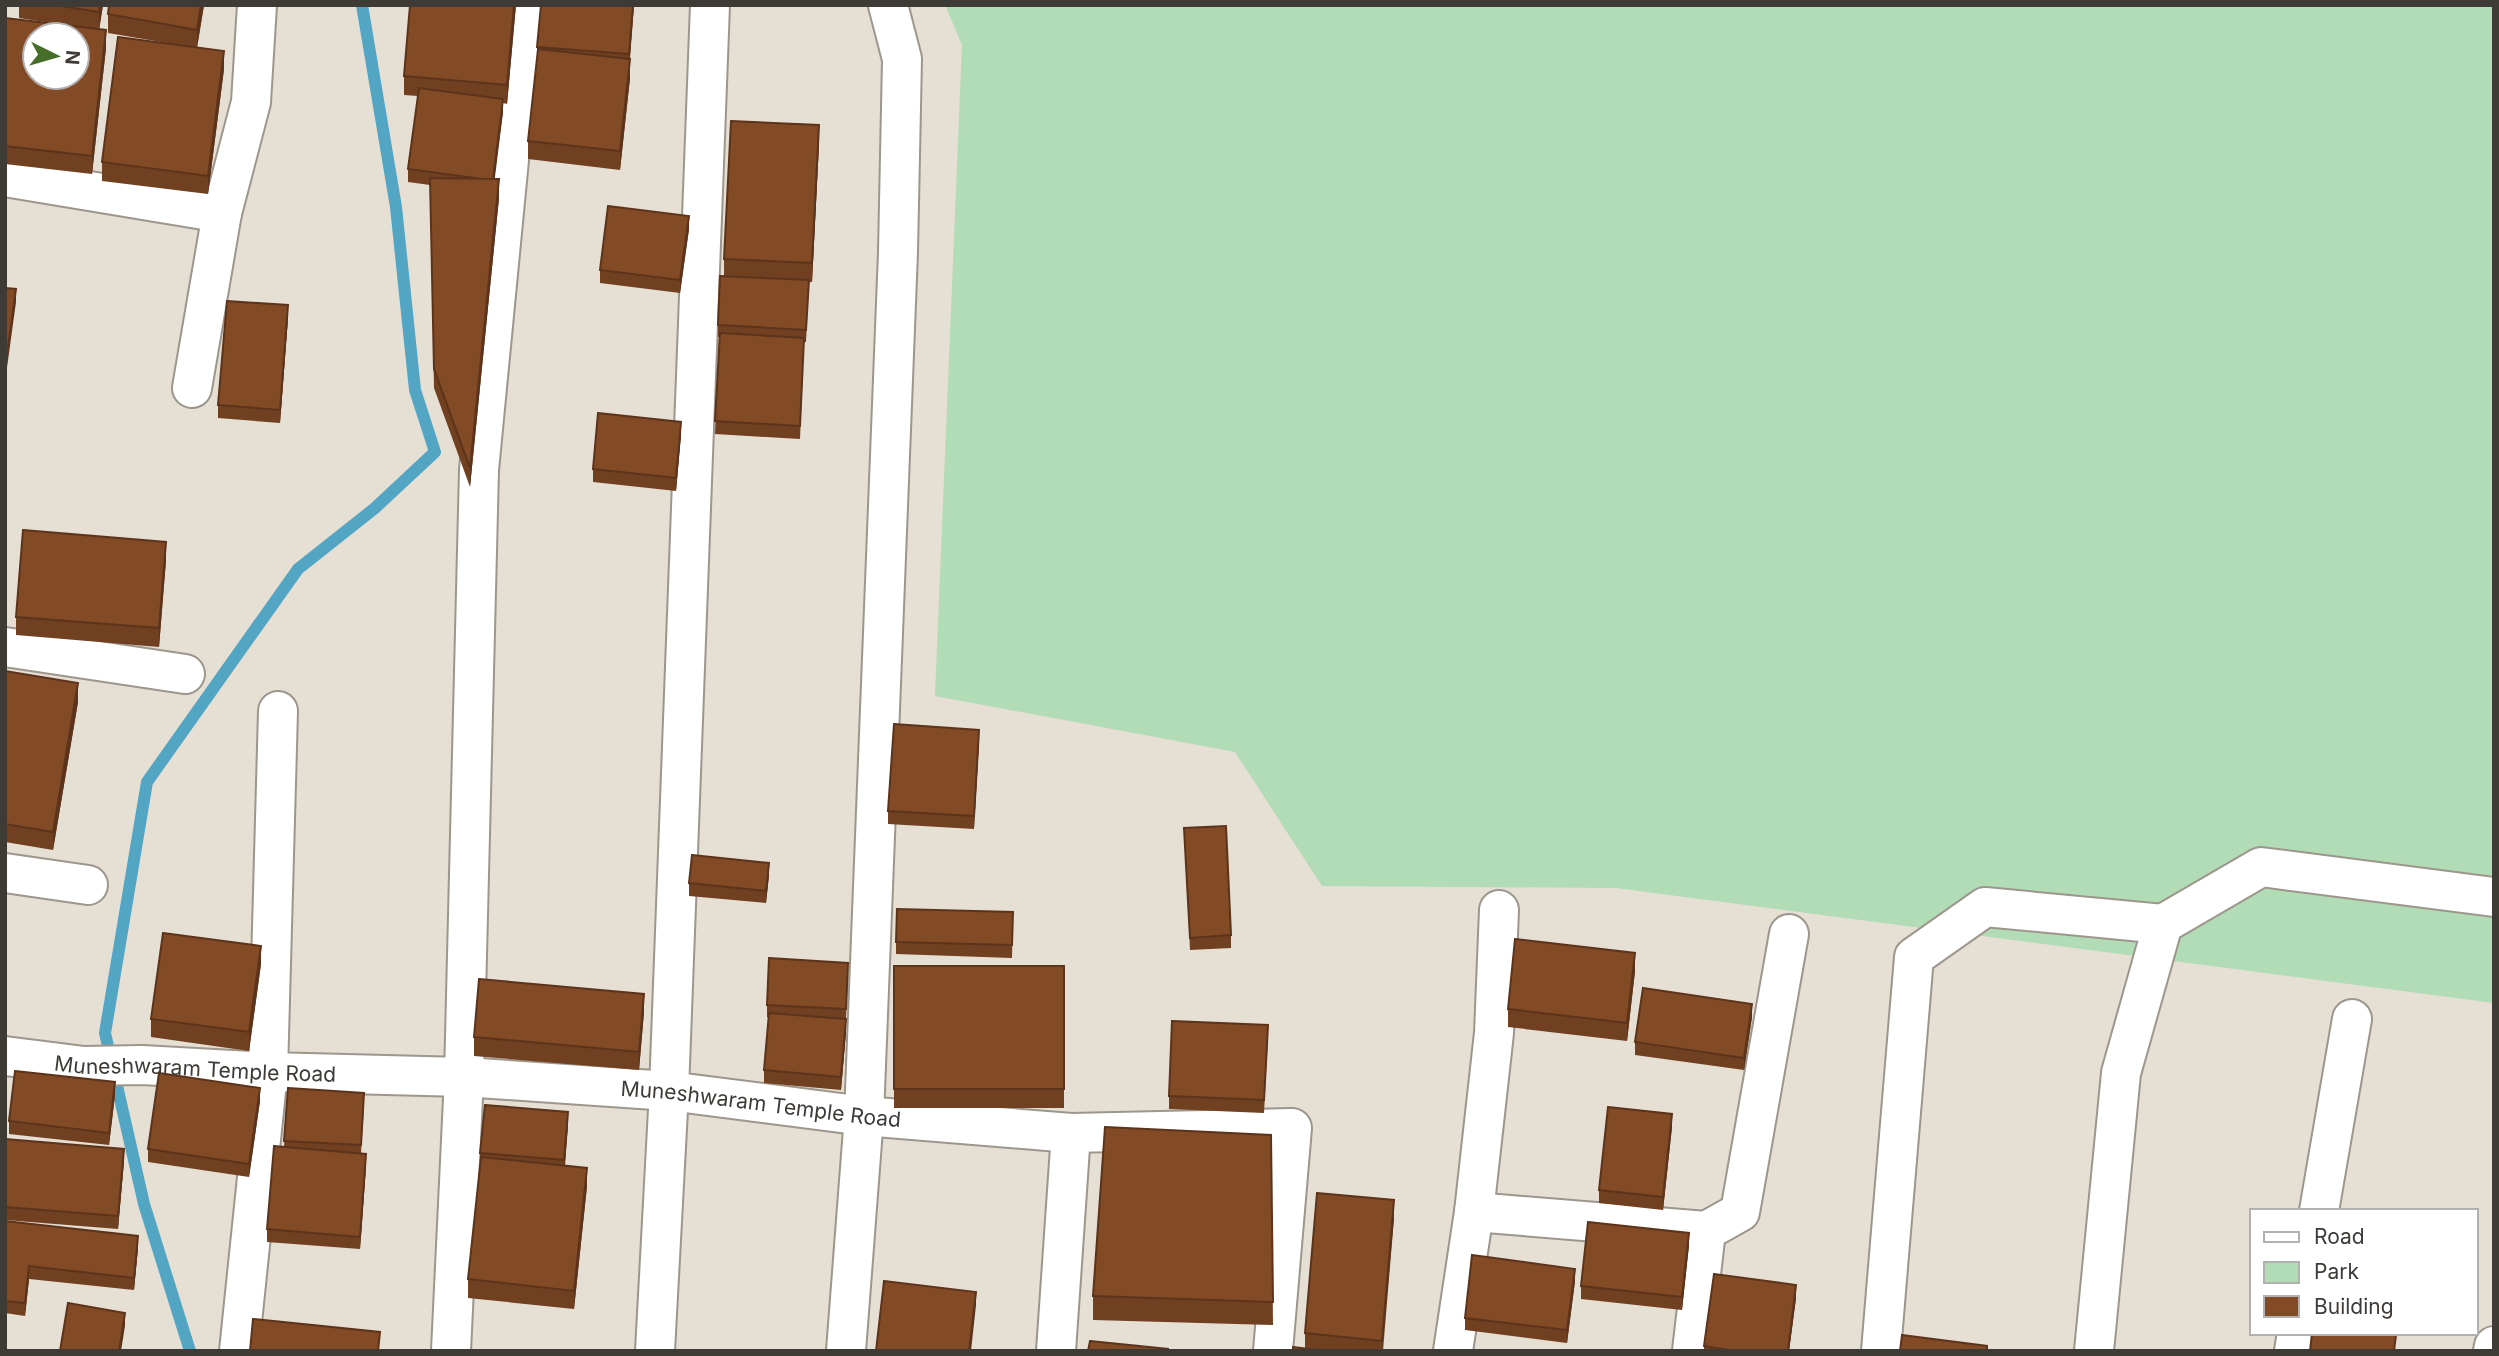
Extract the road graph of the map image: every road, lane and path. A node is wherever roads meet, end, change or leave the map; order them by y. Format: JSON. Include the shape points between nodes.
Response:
{"nodes":[{"id":1,"x":257,"y":5,"type":"edge"},
{"id":2,"x":524,"y":5,"type":"edge"},
{"id":3,"x":710,"y":5,"type":"edge"},
{"id":4,"x":888,"y":5,"type":"edge"},
{"id":5,"x":5,"y":177,"type":"edge"},
{"id":6,"x":222,"y":213,"type":"junction"},
{"id":7,"x":192,"y":388,"type":"dead end"},
{"id":8,"x":5,"y":647,"type":"edge"},
{"id":9,"x":185,"y":674,"type":"dead end"},
{"id":10,"x":278,"y":711,"type":"dead end"},
{"id":11,"x":5,"y":873,"type":"edge"},
{"id":12,"x":88,"y":885,"type":"dead end"},
{"id":13,"x":2494,"y":897,"type":"edge"},
{"id":14,"x":1499,"y":909,"type":"dead end"},
{"id":15,"x":2163,"y":924,"type":"junction"},
{"id":16,"x":1789,"y":934,"type":"dead end"},
{"id":17,"x":2352,"y":1019,"type":"dead end"},
{"id":18,"x":6,"y":1064,"type":"edge"},
{"id":19,"x":268,"y":1072,"type":"junction"},
{"id":20,"x":464,"y":1077,"type":"junction"},
{"id":21,"x":669,"y":1091,"type":"junction"},
{"id":22,"x":863,"y":1116,"type":"junction"},
{"id":23,"x":1071,"y":1133,"type":"junction"},
{"id":24,"x":2319,"y":1209,"type":"edge"},
{"id":25,"x":1474,"y":1212,"type":"junction"},
{"id":26,"x":1706,"y":1230,"type":"junction"},
{"id":27,"x":239,"y":1351,"type":"edge"},
{"id":28,"x":451,"y":1351,"type":"edge"},
{"id":29,"x":655,"y":1351,"type":"edge"},
{"id":30,"x":845,"y":1351,"type":"edge"},
{"id":31,"x":1056,"y":1351,"type":"edge"},
{"id":32,"x":1273,"y":1351,"type":"edge"},
{"id":33,"x":1453,"y":1351,"type":"edge"},
{"id":34,"x":1692,"y":1351,"type":"edge"},
{"id":35,"x":1881,"y":1351,"type":"edge"},
{"id":36,"x":2094,"y":1351,"type":"edge"}],
"edges":[{"from":1,"to":6,"type":"street","via":[[251,102]]},
{"from":2,"to":20,"type":"street","via":[[479,470]]},
{"from":3,"to":21,"type":"street"},
{"from":4,"to":22,"type":"street","via":[[902,59],[898,252]]},
{"from":5,"to":6,"type":"street"},
{"from":6,"to":7,"type":"street"},
{"from":8,"to":9,"type":"street"},
{"from":10,"to":19,"type":"street"},
{"from":11,"to":12,"type":"street"},
{"from":13,"to":15,"type":"street","via":[[2261,867]]},
{"from":14,"to":25,"type":"street","via":[[1493,1033]]},
{"from":15,"to":35,"type":"street","via":[[1985,907],[1914,957]]},
{"from":15,"to":36,"type":"street","via":[[2121,1073]]},
{"from":16,"to":26,"type":"street","via":[[1741,1212]]},
{"from":17,"to":24,"type":"street"},
{"from":18,"to":19,"type":"street","name":"Muneshwaram Temple Road"},
{"from":19,"to":20,"type":"street","name":"Muneshwaram Temple Road"},
{"from":19,"to":27,"type":"street"},
{"from":20,"to":21,"type":"street","name":"Muneshwaram Temple Road"},
{"from":20,"to":28,"type":"street"},
{"from":21,"to":22,"type":"street","name":"Muneshwaram Temple Road"},
{"from":21,"to":29,"type":"street"},
{"from":22,"to":23,"type":"street","name":"Muneshwaram Temple Road"},
{"from":22,"to":30,"type":"street"},
{"from":23,"to":31,"type":"street"},
{"from":23,"to":32,"type":"street","name":"Muneshwaram Temple Road","via":[[1292,1128]]},
{"from":25,"to":26,"type":"street"},
{"from":25,"to":33,"type":"street"},
{"from":26,"to":34,"type":"street"}]}
